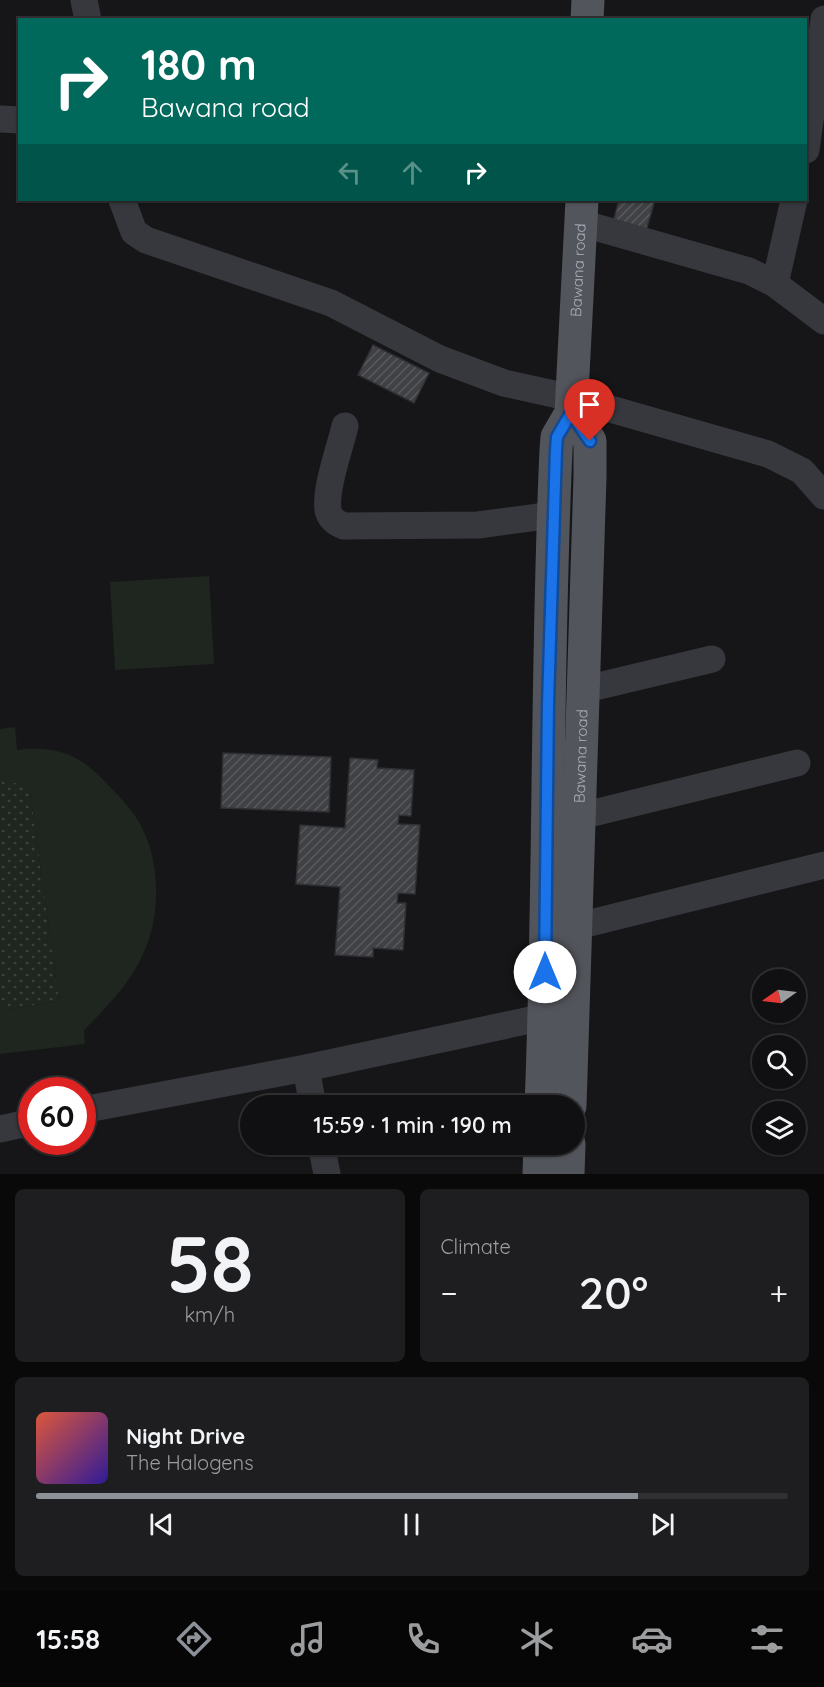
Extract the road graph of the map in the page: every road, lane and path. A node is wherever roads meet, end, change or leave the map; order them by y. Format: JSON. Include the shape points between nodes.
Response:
{"nodes":[{"id":1,"x":84,"y":0,"type":"edge"},
{"id":2,"x":588,"y":0,"type":"edge"},
{"id":3,"x":88,"y":18,"type":"edge"},
{"id":4,"x":587,"y":18,"type":"edge"},
{"id":5,"x":824,"y":20,"type":"edge"},
{"id":6,"x":0,"y":118,"type":"edge"},
{"id":7,"x":18,"y":120,"type":"edge"},
{"id":8,"x":807,"y":143,"type":"edge"},
{"id":9,"x":122,"y":201,"type":"edge"},
{"id":10,"x":794,"y":201,"type":"edge"},
{"id":11,"x":581,"y":211,"type":"edge"},
{"id":12,"x":775,"y":284,"type":"junction"},
{"id":13,"x":824,"y":321,"type":"edge"},
{"id":14,"x":572,"y":406,"type":"junction"},
{"id":15,"x":345,"y":426,"type":"dead end"},
{"id":16,"x":824,"y":496,"type":"edge"},
{"id":17,"x":553,"y":514,"type":"junction"},
{"id":18,"x":712,"y":659,"type":"dead end"},
{"id":19,"x":582,"y":690,"type":"junction"},
{"id":20,"x":797,"y":764,"type":"dead end"},
{"id":21,"x":577,"y":817,"type":"junction"},
{"id":22,"x":824,"y":865,"type":"edge"},
{"id":23,"x":574,"y":927,"type":"junction"},
{"id":24,"x":558,"y":1014,"type":"junction"},
{"id":25,"x":306,"y":1068,"type":"junction"},
{"id":26,"x":311,"y":1095,"type":"edge"},
{"id":27,"x":544,"y":1095,"type":"edge"},
{"id":28,"x":569,"y":1095,"type":"edge"},
{"id":29,"x":96,"y":1107,"type":"edge"},
{"id":30,"x":18,"y":1125,"type":"edge"},
{"id":31,"x":0,"y":1129,"type":"edge"},
{"id":32,"x":323,"y":1155,"type":"edge"},
{"id":33,"x":540,"y":1155,"type":"edge"},
{"id":34,"x":569,"y":1155,"type":"edge"},
{"id":35,"x":327,"y":1174,"type":"edge"},
{"id":36,"x":539,"y":1174,"type":"edge"},
{"id":37,"x":568,"y":1174,"type":"edge"}],
"edges":[{"from":1,"to":3,"type":"street"},
{"from":2,"to":4,"type":"main road"},
{"from":5,"to":8,"type":"street"},
{"from":6,"to":7,"type":"street"},
{"from":9,"to":14,"type":"street","via":[[134,231],[146,240],[331,303],[440,359]]},
{"from":10,"to":12,"type":"street"},
{"from":11,"to":12,"type":"street"},
{"from":11,"to":14,"type":"main road","name":"Bawana road"},
{"from":12,"to":13,"type":"street"},
{"from":14,"to":16,"type":"street","via":[[768,454],[802,471]]},
{"from":14,"to":17,"type":"main road","name":"Bawana road","via":[[557,437]]},
{"from":14,"to":19,"type":"main road","name":"Bawana road","via":[[590,441]]},
{"from":15,"to":17,"type":"street","via":[[328,498],[333,521],[344,526],[478,525]]},
{"from":17,"to":24,"type":"main road","name":"Bawana road","via":[[548,704]]},
{"from":18,"to":19,"type":"street"},
{"from":19,"to":21,"type":"main road","name":"Bawana road"},
{"from":20,"to":21,"type":"street"},
{"from":21,"to":23,"type":"main road","name":"Bawana road"},
{"from":22,"to":23,"type":"street"},
{"from":23,"to":24,"type":"main road","name":"Bawana road"},
{"from":24,"to":25,"type":"street"},
{"from":24,"to":27,"type":"main road","name":"Bawana road"},
{"from":24,"to":28,"type":"main road","name":"Bawana road"},
{"from":25,"to":26,"type":"street"},
{"from":25,"to":29,"type":"street"},
{"from":30,"to":31,"type":"street"},
{"from":32,"to":35,"type":"street"},
{"from":33,"to":36,"type":"main road"},
{"from":34,"to":37,"type":"main road"}]}
